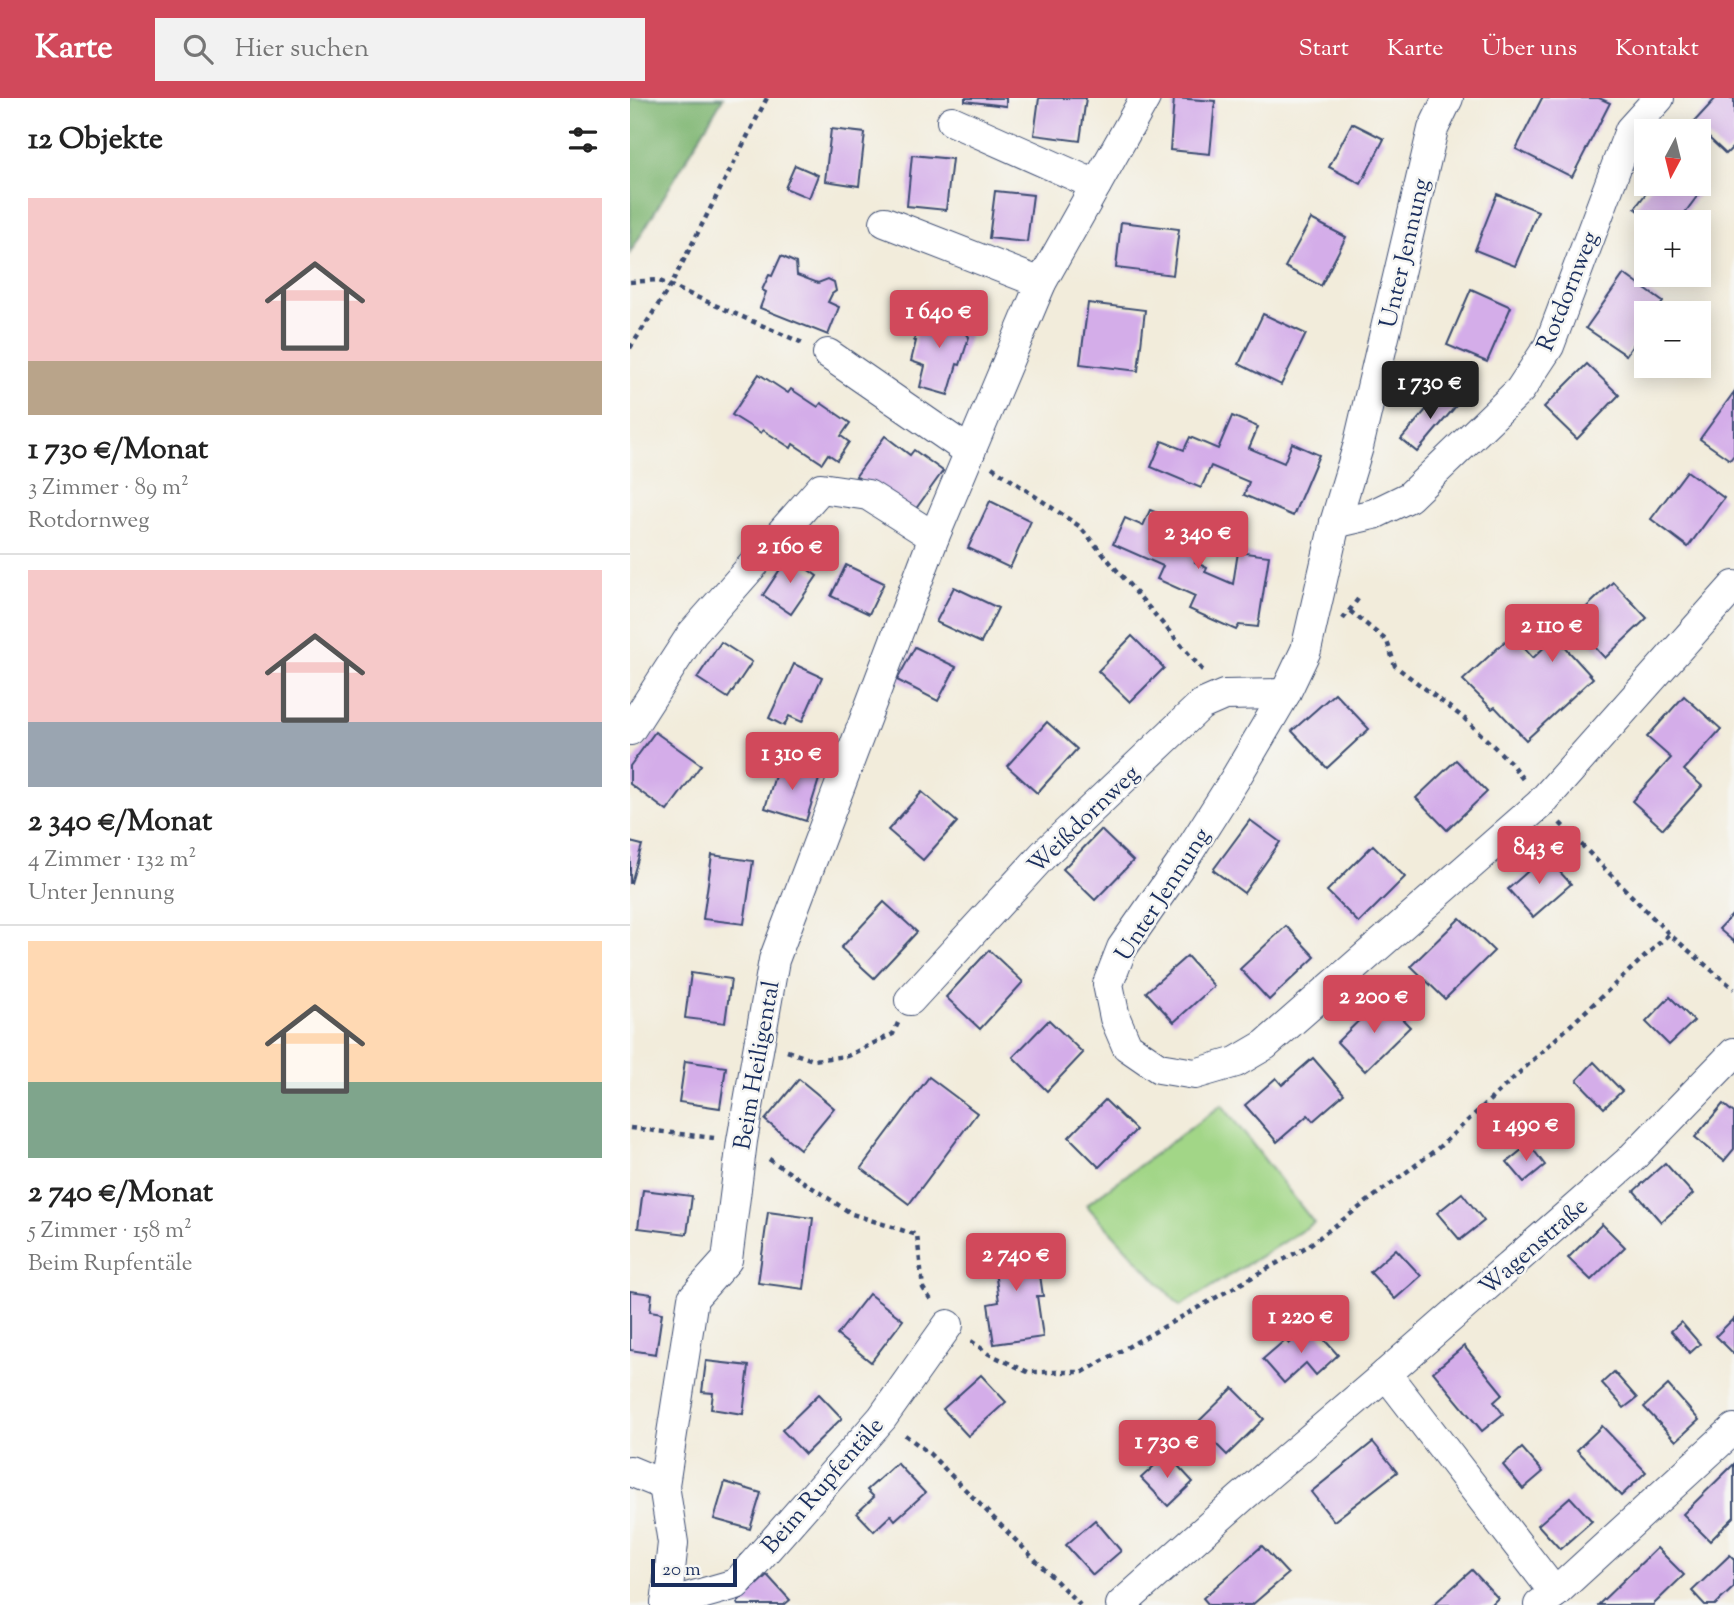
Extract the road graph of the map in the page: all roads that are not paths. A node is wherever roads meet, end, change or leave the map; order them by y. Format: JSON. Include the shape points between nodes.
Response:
{"nodes":[{"id":1,"x":1145,"y":98,"type":"edge"},
{"id":2,"x":1448,"y":98,"type":"edge"},
{"id":3,"x":1659,"y":98,"type":"edge"},
{"id":4,"x":952,"y":121,"type":"dead end"},
{"id":5,"x":1096,"y":185,"type":"junction"},
{"id":6,"x":885,"y":222,"type":"dead end"},
{"id":7,"x":1041,"y":283,"type":"junction"},
{"id":8,"x":828,"y":354,"type":"road end"},
{"id":9,"x":970,"y":452,"type":"junction"},
{"id":10,"x":1335,"y":523,"type":"junction"},
{"id":11,"x":934,"y":537,"type":"junction"},
{"id":12,"x":1734,"y":586,"type":"edge"},
{"id":13,"x":1285,"y":694,"type":"junction"},
{"id":14,"x":630,"y":730,"type":"edge"},
{"id":15,"x":909,"y":1000,"type":"road end"},
{"id":16,"x":1734,"y":1053,"type":"edge"},
{"id":17,"x":948,"y":1325,"type":"road end"},
{"id":18,"x":1386,"y":1374,"type":"junction"},
{"id":19,"x":1734,"y":1429,"type":"edge"},
{"id":20,"x":630,"y":1471,"type":"edge"},
{"id":21,"x":664,"y":1485,"type":"junction"},
{"id":22,"x":1547,"y":1599,"type":"edge"},
{"id":23,"x":666,"y":1604,"type":"edge"},
{"id":24,"x":1121,"y":1605,"type":"edge"}],
"edges":[{"from":1,"to":5,"type":"street"},
{"from":2,"to":10,"type":"street","name":"Unter Jennung","via":[[1433,129],[1359,447]]},
{"from":3,"to":10,"type":"street","name":"Rotdornweg","via":[[1630,130],[1549,346],[1520,390],[1409,497],[1374,514]]},
{"from":4,"to":5,"type":"street"},
{"from":5,"to":7,"type":"street"},
{"from":6,"to":7,"type":"street"},
{"from":7,"to":9,"type":"street"},
{"from":8,"to":9,"type":"street"},
{"from":9,"to":11,"type":"street"},
{"from":10,"to":13,"type":"street","name":"Unter Jennung","via":[[1306,650]]},
{"from":11,"to":14,"type":"street","via":[[869,495],[821,488],[692,634]]},
{"from":11,"to":21,"type":"street","name":"Beim Heiligental","via":[[774,960],[742,1141],[727,1260],[693,1298]]},
{"from":12,"to":13,"type":"street","name":"Unter Jennung","via":[[1540,804],[1265,1045],[1236,1062],[1195,1074],[1159,1068],[1127,1046],[1108,984],[1122,948],[1183,861]]},
{"from":13,"to":15,"type":"street","name":"Weißdornweg","via":[[1224,695],[1201,705],[1044,854]]},
{"from":16,"to":18,"type":"street","name":"Wagenstraße","via":[[1628,1162]]},
{"from":17,"to":23,"type":"street","name":"Beim Rupfentäle","via":[[882,1418],[736,1584]]},
{"from":18,"to":22,"type":"street"},
{"from":18,"to":24,"type":"street","name":"Wagenstraße"},
{"from":19,"to":22,"type":"street"},
{"from":20,"to":21,"type":"street"},
{"from":21,"to":23,"type":"street","name":"Beim Heiligental","via":[[673,1543]]}]}
